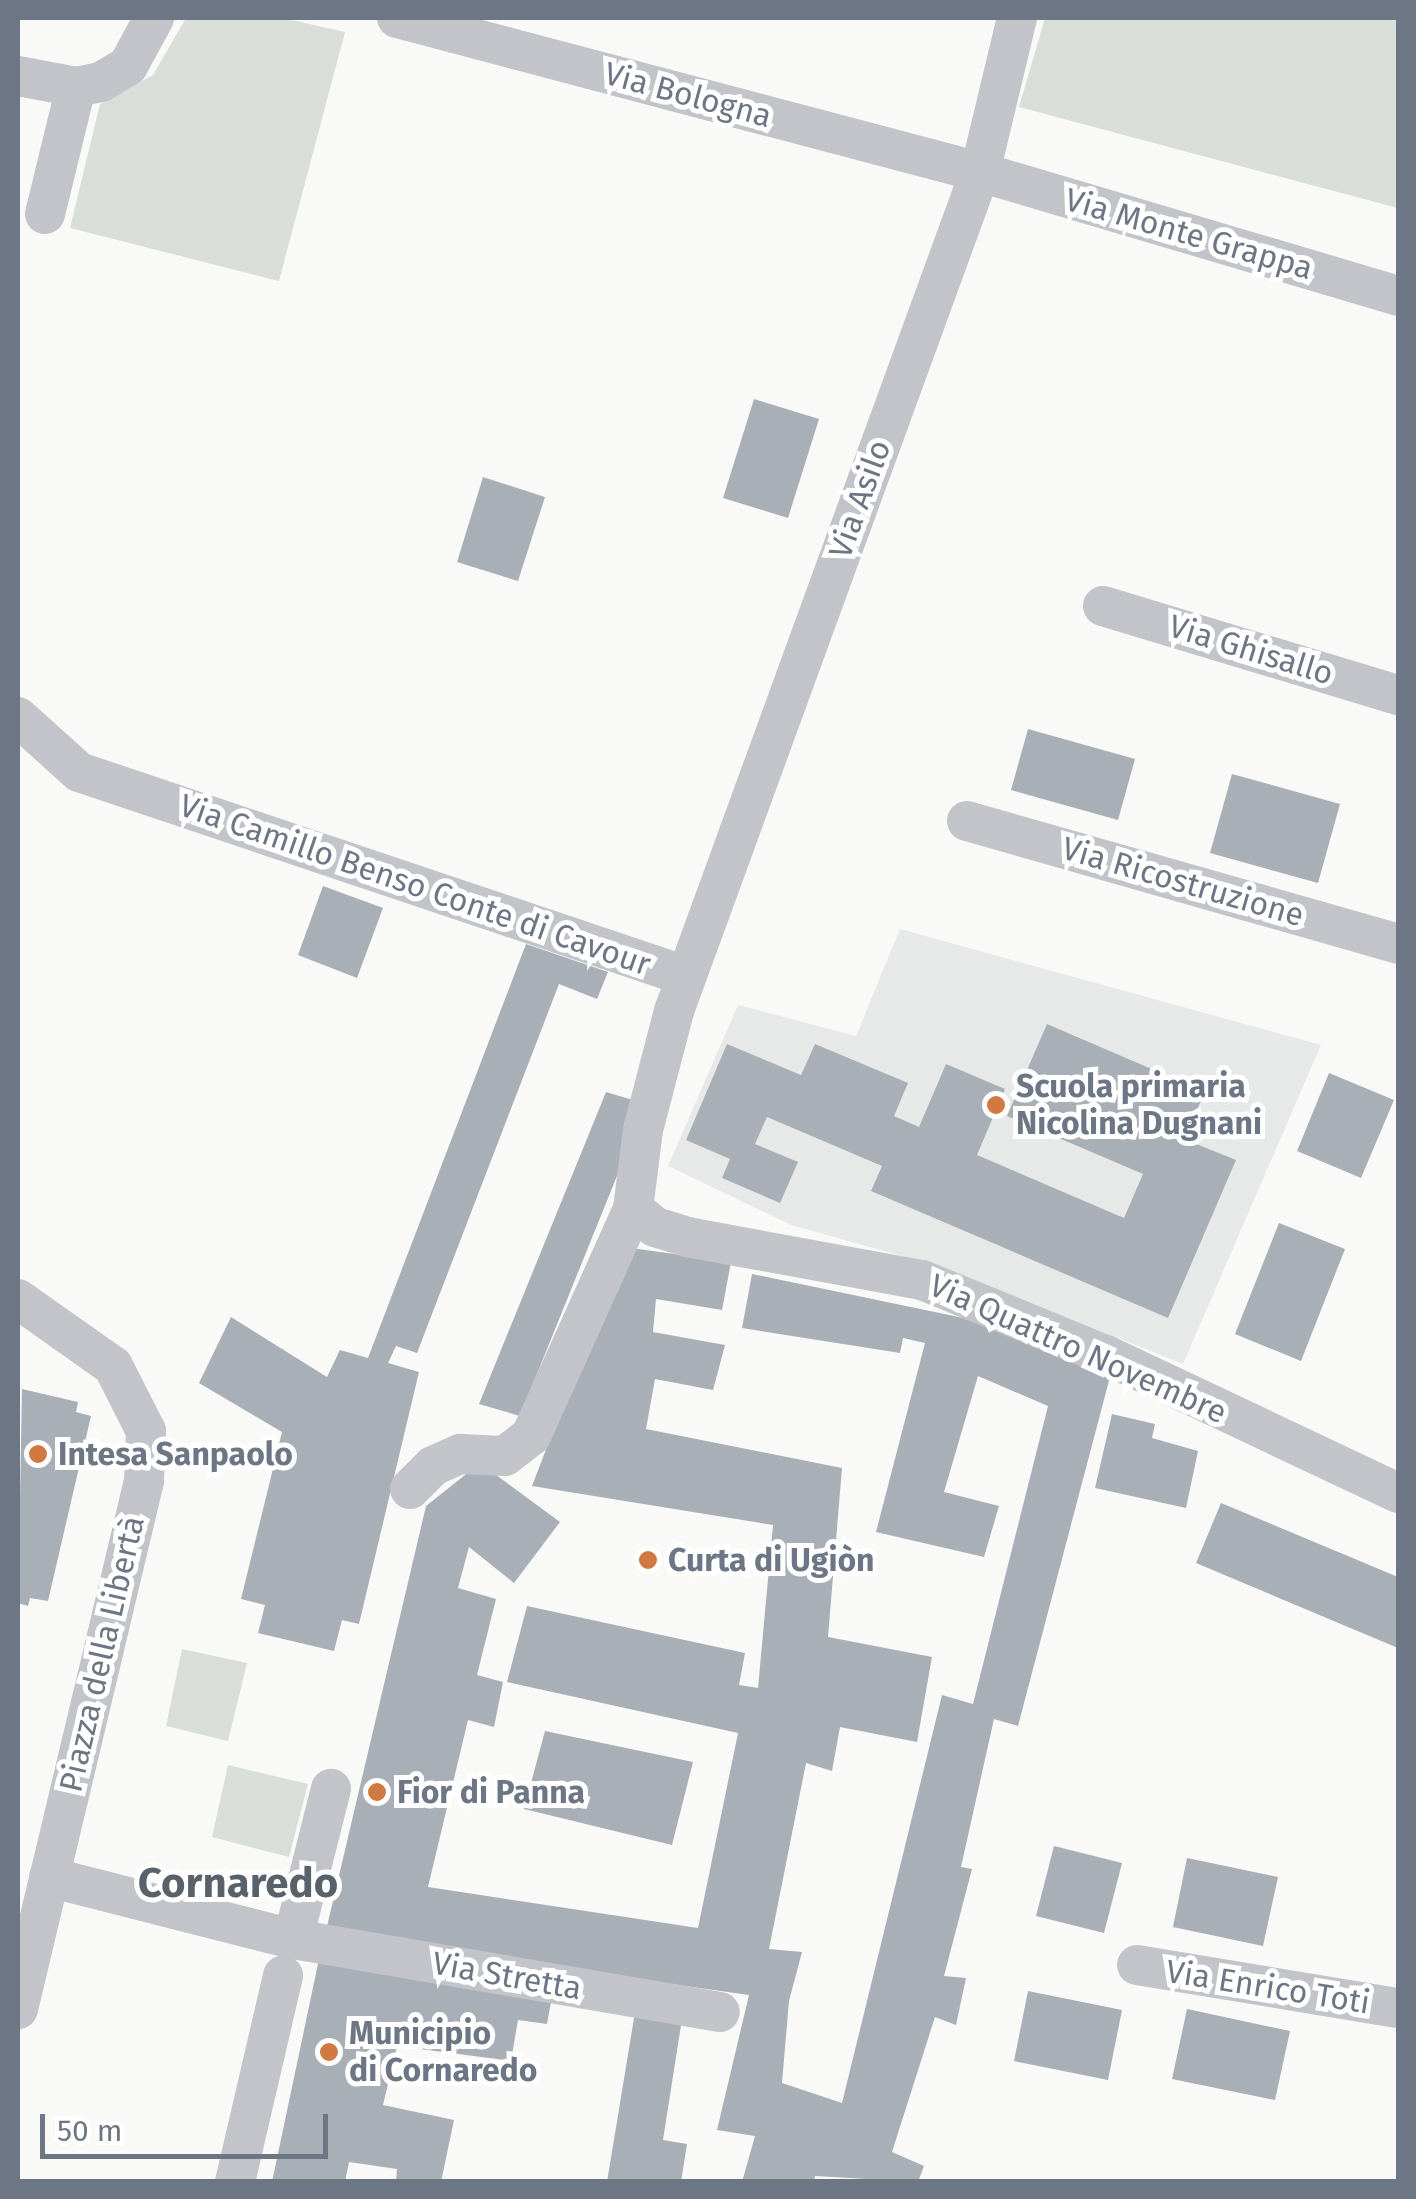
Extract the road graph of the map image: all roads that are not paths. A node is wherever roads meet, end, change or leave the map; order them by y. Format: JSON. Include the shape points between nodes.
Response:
{"nodes":[{"id":1,"x":154,"y":18,"type":"edge"},
{"id":2,"x":397,"y":18,"type":"edge"},
{"id":3,"x":1016,"y":18,"type":"edge"},
{"id":4,"x":18,"y":76,"type":"edge"},
{"id":5,"x":76,"y":87,"type":"junction"},
{"id":6,"x":980,"y":172,"type":"junction"},
{"id":7,"x":45,"y":214,"type":"dead end"},
{"id":8,"x":1398,"y":296,"type":"edge"},
{"id":9,"x":1102,"y":606,"type":"dead end"},
{"id":10,"x":1398,"y":695,"type":"edge"},
{"id":11,"x":18,"y":718,"type":"edge"},
{"id":12,"x":967,"y":820,"type":"dead end"},
{"id":13,"x":1398,"y":944,"type":"edge"},
{"id":14,"x":686,"y":976,"type":"junction"},
{"id":15,"x":632,"y":1210,"type":"junction"},
{"id":16,"x":18,"y":1299,"type":"edge"},
{"id":17,"x":410,"y":1489,"type":"dead end"},
{"id":18,"x":1398,"y":1494,"type":"edge"},
{"id":19,"x":331,"y":1790,"type":"dead end"},
{"id":20,"x":49,"y":1876,"type":"junction"},
{"id":21,"x":288,"y":1958,"type":"junction"},
{"id":22,"x":1137,"y":1965,"type":"dead end"},
{"id":23,"x":1398,"y":2008,"type":"edge"},
{"id":24,"x":18,"y":2009,"type":"edge"},
{"id":25,"x":720,"y":2012,"type":"dead end"},
{"id":26,"x":235,"y":2182,"type":"edge"}],
"edges":[{"from":1,"to":5,"type":"street","via":[[128,66]]},
{"from":2,"to":6,"type":"street","name":"Via Bologna"},
{"from":3,"to":6,"type":"street","name":"Via Asilo"},
{"from":4,"to":5,"type":"street"},
{"from":5,"to":7,"type":"street"},
{"from":6,"to":8,"type":"street","name":"Via Monte Grappa"},
{"from":6,"to":14,"type":"street","name":"Via Asilo"},
{"from":9,"to":10,"type":"street","name":"Via Ghisallo"},
{"from":11,"to":14,"type":"street","name":"Via Camillo Benso Conte di Cavour","via":[[79,772]]},
{"from":12,"to":13,"type":"street","name":"Via Ricostruzione"},
{"from":14,"to":15,"type":"street","name":"Via Camillo Benso Conte di Cavour","via":[[642,1130]]},
{"from":15,"to":17,"type":"street","name":"Via Camillo Benso Conte di Cavour","via":[[531,1436],[506,1456],[460,1454],[433,1466]]},
{"from":15,"to":18,"type":"street","name":"Via Quattro Novembre","via":[[655,1228],[688,1237],[922,1280],[1106,1355]]},
{"from":16,"to":20,"type":"street","name":"Piazza della Libertà","via":[[114,1368],[146,1431],[144,1481]]},
{"from":19,"to":21,"type":"street"},
{"from":20,"to":21,"type":"street"},
{"from":20,"to":24,"type":"street","name":"Piazza della Libertà"},
{"from":21,"to":25,"type":"street","name":"Via Stretta"},
{"from":21,"to":26,"type":"street"},
{"from":22,"to":23,"type":"street","name":"Via Enrico Toti"}]}
